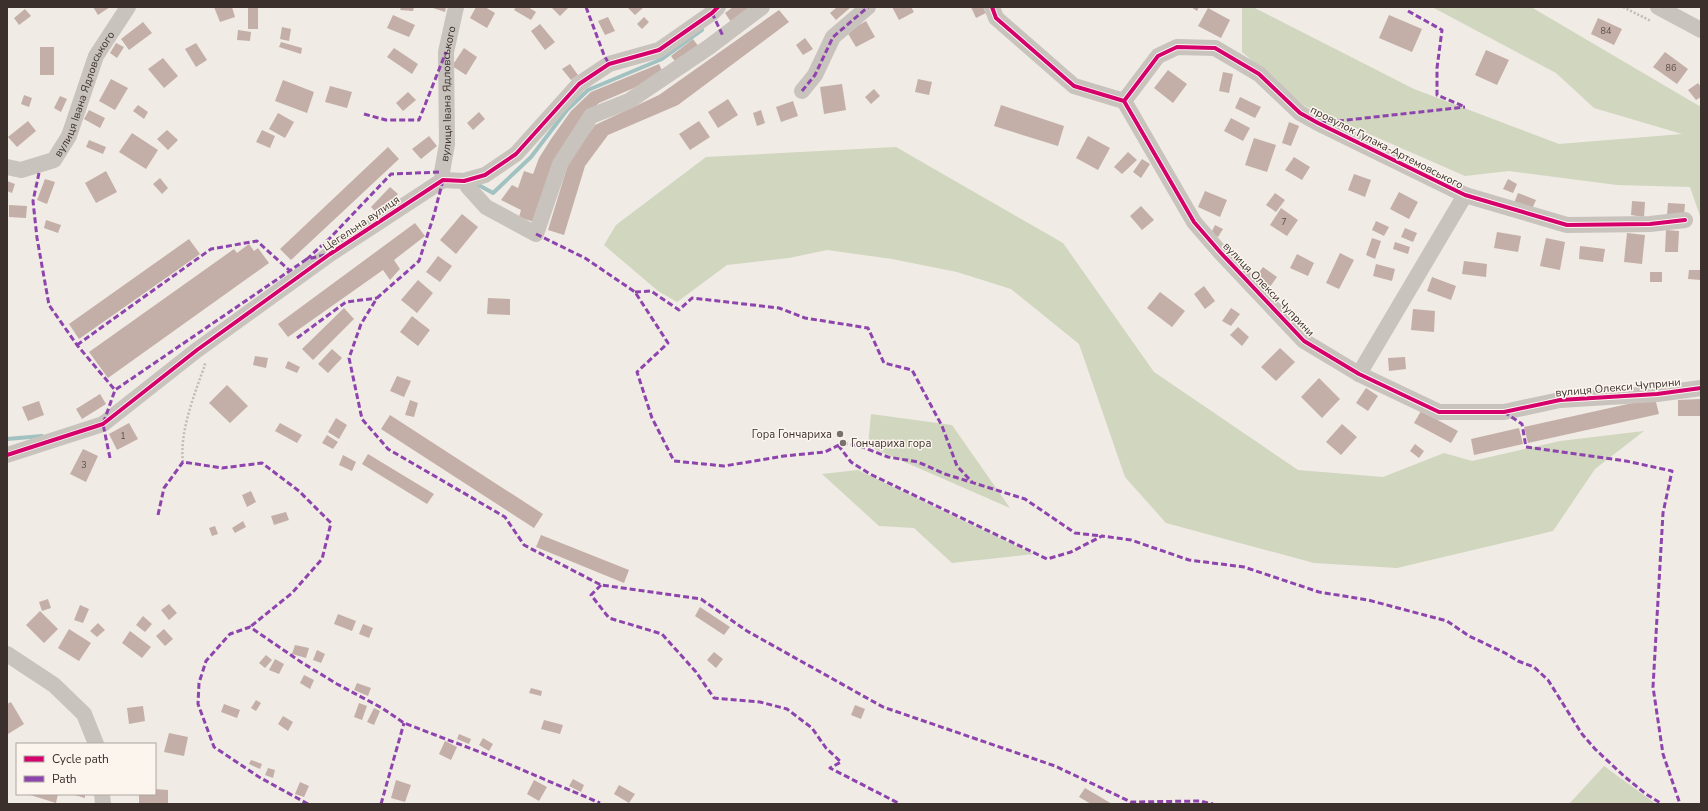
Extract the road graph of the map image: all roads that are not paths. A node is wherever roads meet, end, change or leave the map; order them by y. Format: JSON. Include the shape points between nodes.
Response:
{"nodes":[{"id":1,"x":128,"y":7,"type":"edge"},
{"id":2,"x":456,"y":7,"type":"edge"},
{"id":3,"x":718,"y":7,"type":"edge"},
{"id":4,"x":762,"y":7,"type":"edge"},
{"id":5,"x":868,"y":7,"type":"edge"},
{"id":6,"x":992,"y":7,"type":"edge"},
{"id":7,"x":1658,"y":7,"type":"edge"},
{"id":8,"x":1701,"y":30,"type":"edge"},
{"id":9,"x":802,"y":91,"type":"dead end"},
{"id":10,"x":1124,"y":101,"type":"junction"},
{"id":11,"x":7,"y":167,"type":"edge"},
{"id":12,"x":443,"y":180,"type":"junction"},
{"id":13,"x":468,"y":187,"type":"dead end"},
{"id":14,"x":1465,"y":196,"type":"junction"},
{"id":15,"x":1686,"y":220,"type":"dead end"},
{"id":16,"x":1359,"y":374,"type":"junction"},
{"id":17,"x":1701,"y":388,"type":"edge"},
{"id":18,"x":7,"y":455,"type":"edge"},
{"id":19,"x":7,"y":654,"type":"edge"},
{"id":20,"x":96,"y":743,"type":"edge"}],
"edges":[{"from":1,"to":11,"type":"street","name":"вулиця Івана Ядловського","via":[[96,56],[69,136],[54,160],[21,170]]},
{"from":2,"to":12,"type":"street","name":"вулиця Івана Ядловського","via":[[446,52],[447,144]]},
{"from":3,"to":12,"type":"street","via":[[659,50],[610,64],[579,84],[516,154],[486,175],[464,181]]},
{"from":4,"to":13,"type":"street","via":[[709,47],[629,101],[591,116],[560,164],[536,234],[486,207]]},
{"from":5,"to":9,"type":"street","via":[[833,37],[815,75]]},
{"from":6,"to":10,"type":"street","via":[[996,18],[1074,86]]},
{"from":7,"to":8,"type":"street"},
{"from":10,"to":14,"type":"street","name":"провулок Гулака-Артемовського","via":[[1158,56],[1178,47],[1215,48],[1259,74],[1300,113]]},
{"from":10,"to":16,"type":"street","name":"вулиця Олекси Чуприни","via":[[1194,222],[1304,341]]},
{"from":12,"to":18,"type":"street","name":"Цегельна вулиця","via":[[330,254],[197,350],[103,424]]},
{"from":14,"to":15,"type":"street","name":"провулок Гулака-Артемовського","via":[[1567,225],[1650,224]]},
{"from":14,"to":16,"type":"street"},
{"from":16,"to":17,"type":"street","name":"вулиця Олекси Чуприни","via":[[1439,412],[1504,412],[1560,400],[1657,394]]},
{"from":19,"to":20,"type":"street","via":[[54,685],[84,714]]}]}
